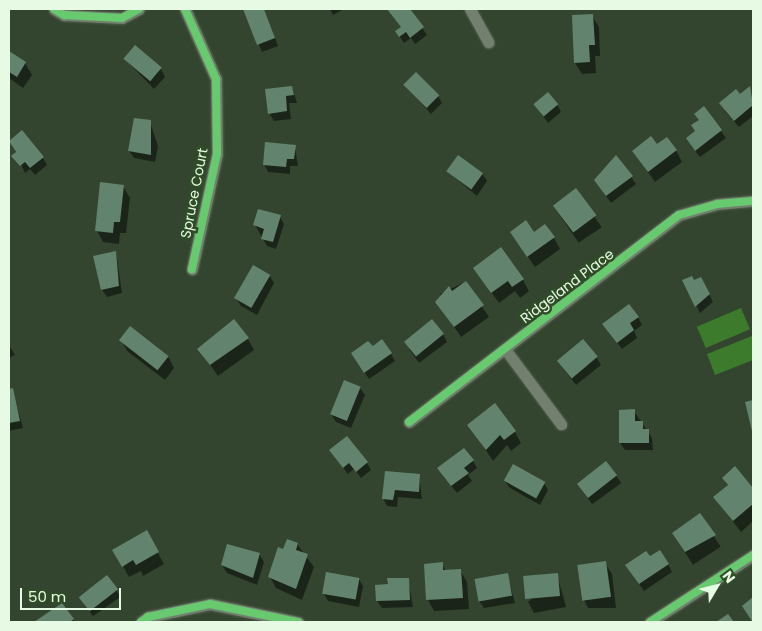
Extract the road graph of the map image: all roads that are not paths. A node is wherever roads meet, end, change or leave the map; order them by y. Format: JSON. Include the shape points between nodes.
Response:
{"nodes":[{"id":1,"x":54,"y":9,"type":"edge"},
{"id":2,"x":139,"y":9,"type":"edge"},
{"id":3,"x":185,"y":9,"type":"edge"},
{"id":4,"x":470,"y":9,"type":"edge"},
{"id":5,"x":488,"y":42,"type":"dead end"},
{"id":6,"x":753,"y":201,"type":"edge"},
{"id":7,"x":192,"y":269,"type":"dead end"},
{"id":8,"x":504,"y":349,"type":"junction"},
{"id":9,"x":409,"y":422,"type":"dead end"},
{"id":10,"x":561,"y":424,"type":"dead end"},
{"id":11,"x":753,"y":554,"type":"edge"},
{"id":12,"x":141,"y":622,"type":"edge"},
{"id":13,"x":298,"y":622,"type":"edge"},
{"id":14,"x":650,"y":622,"type":"edge"}],
"edges":[{"from":1,"to":2,"type":"street","via":[[64,15],[122,18]]},
{"from":3,"to":7,"type":"street","name":"Spruce Court","via":[[216,79],[217,154]]},
{"from":4,"to":5,"type":"street"},
{"from":6,"to":8,"type":"street","name":"Ridgeland Place","via":[[717,204],[680,215]]},
{"from":8,"to":9,"type":"street","name":"Ridgeland Place"},
{"from":8,"to":10,"type":"street"},
{"from":11,"to":14,"type":"street"},
{"from":12,"to":13,"type":"street","via":[[148,617],[210,604]]}]}
